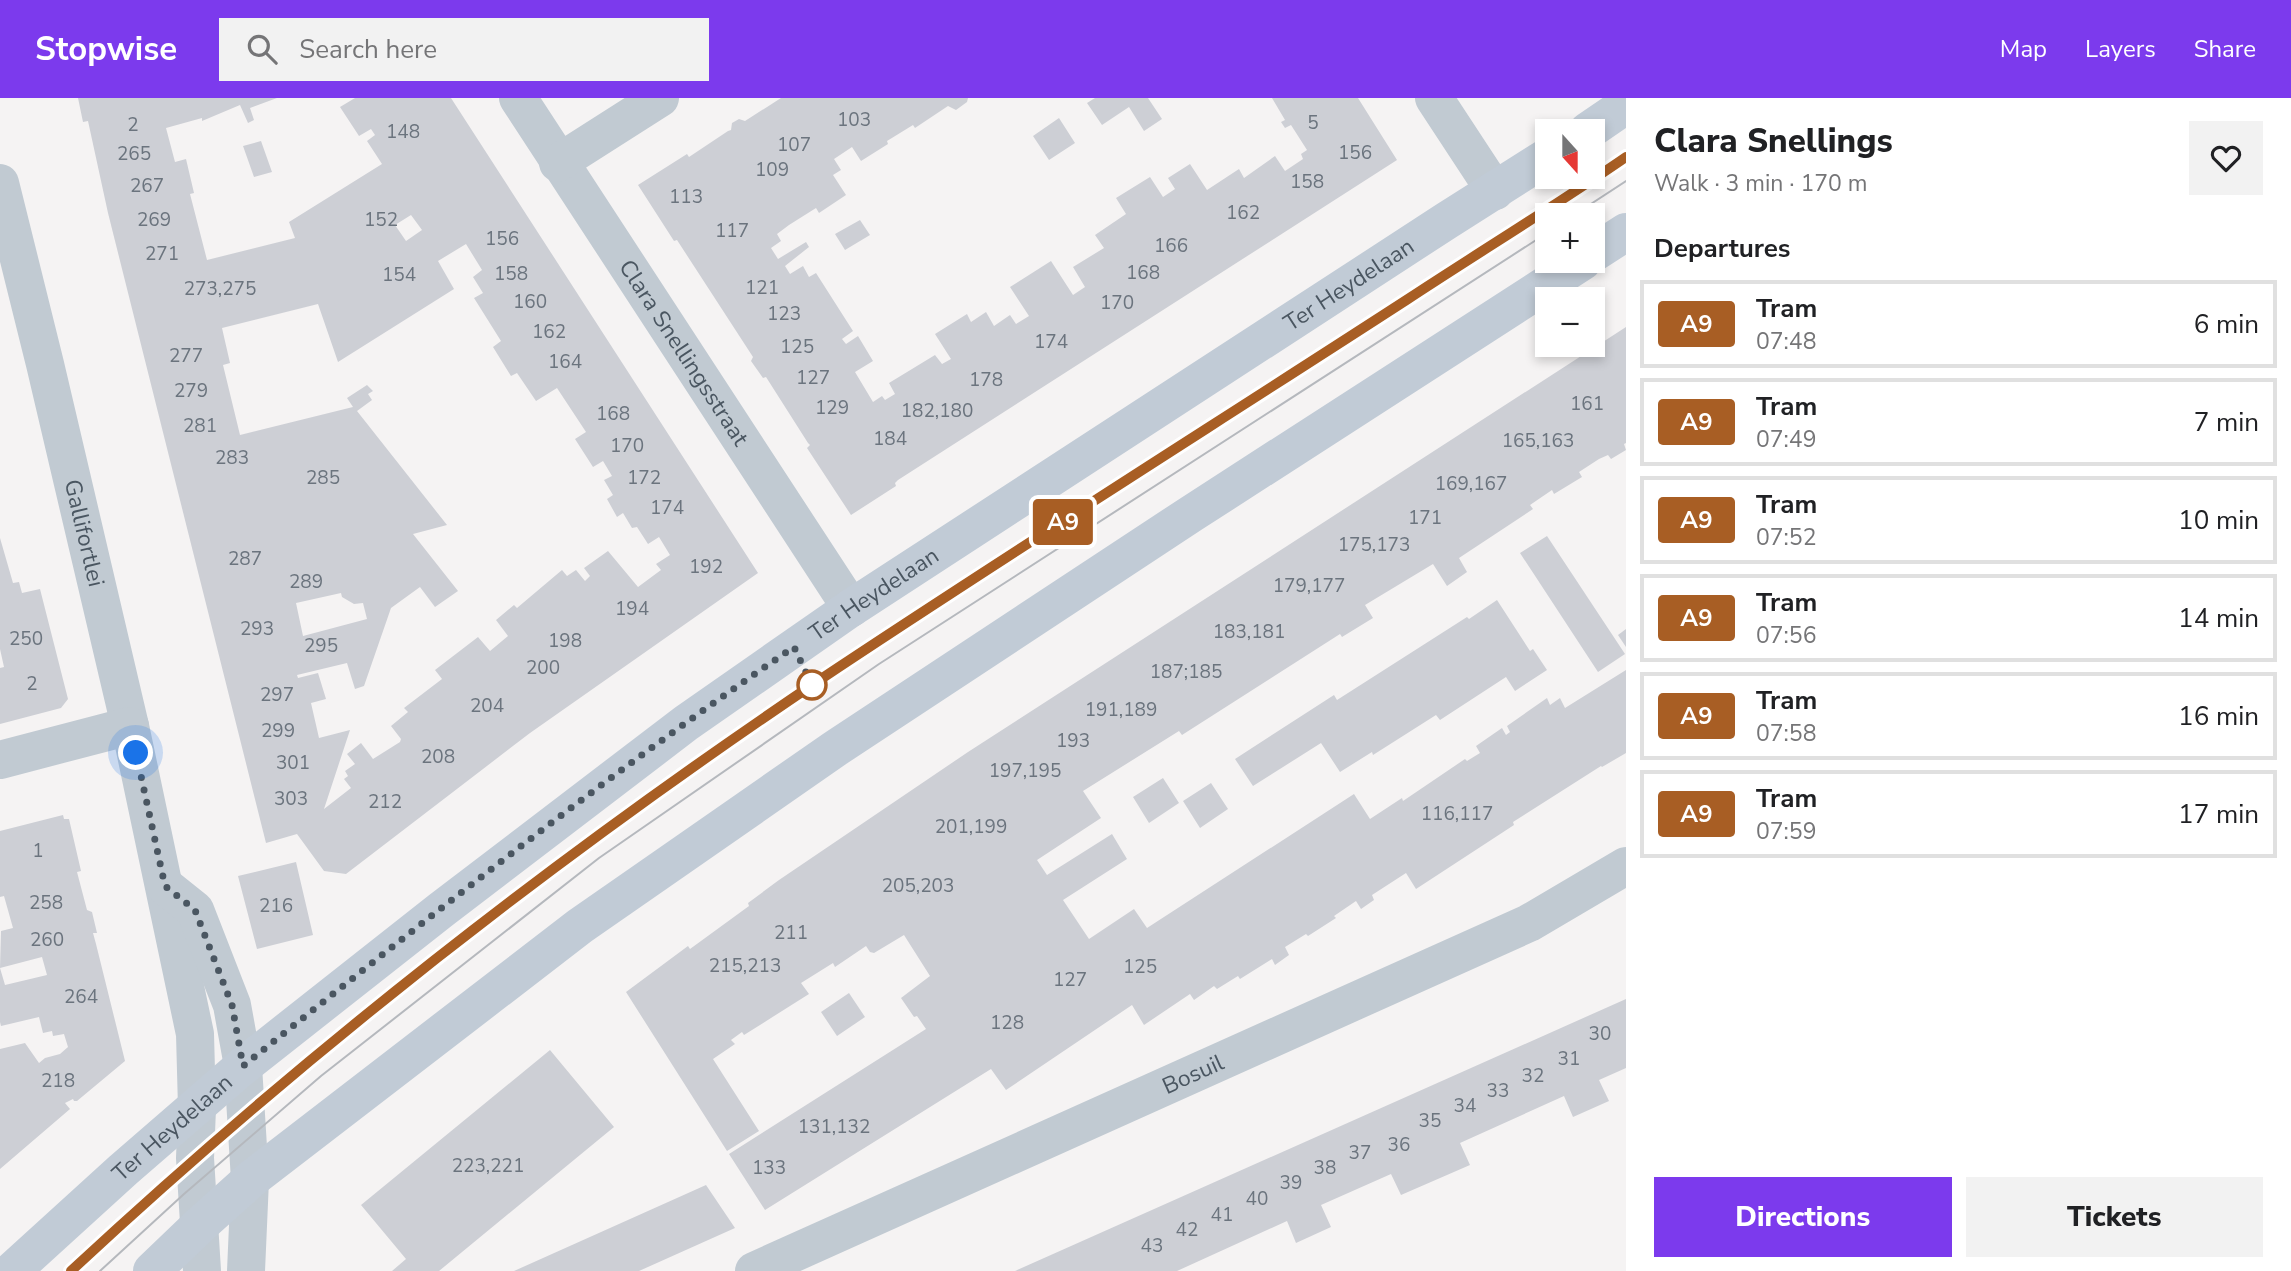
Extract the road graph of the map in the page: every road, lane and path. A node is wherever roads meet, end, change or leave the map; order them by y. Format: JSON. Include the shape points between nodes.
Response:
{"nodes":[{"id":1,"x":518,"y":98,"type":"edge"},
{"id":2,"x":1434,"y":98,"type":"edge"},
{"id":3,"x":644,"y":102,"type":"edge"},
{"id":4,"x":1626,"y":105,"type":"edge"},
{"id":5,"x":1605,"y":119,"type":"edge"},
{"id":6,"x":558,"y":163,"type":"junction"},
{"id":7,"x":1535,"y":166,"type":"edge"},
{"id":8,"x":0,"y":183,"type":"edge"},
{"id":9,"x":1495,"y":191,"type":"junction"},
{"id":10,"x":1626,"y":232,"type":"edge"},
{"id":11,"x":1605,"y":246,"type":"edge"},
{"id":12,"x":1564,"y":273,"type":"edge"},
{"id":13,"x":851,"y":608,"type":"junction"},
{"id":14,"x":130,"y":726,"type":"junction"},
{"id":15,"x":0,"y":760,"type":"edge"},
{"id":16,"x":1626,"y":866,"type":"edge"},
{"id":17,"x":165,"y":886,"type":"junction"},
{"id":18,"x":243,"y":1066,"type":"junction"},
{"id":19,"x":197,"y":1108,"type":"junction"},
{"id":20,"x":250,"y":1180,"type":"junction"},
{"id":21,"x":200,"y":1225,"type":"junction"},
{"id":22,"x":12,"y":1271,"type":"edge"},
{"id":23,"x":152,"y":1271,"type":"edge"},
{"id":24,"x":202,"y":1271,"type":"edge"},
{"id":25,"x":246,"y":1271,"type":"edge"},
{"id":26,"x":754,"y":1271,"type":"edge"}],
"edges":[{"from":1,"to":6,"type":"street","name":"Clara Snellingsstraat"},
{"from":2,"to":9,"type":"street"},
{"from":3,"to":6,"type":"street"},
{"from":4,"to":5,"type":"street"},
{"from":6,"to":13,"type":"street","name":"Clara Snellingsstraat"},
{"from":7,"to":9,"type":"street","name":"Ter Heydelaan"},
{"from":8,"to":14,"type":"street","name":"Gallifortlei"},
{"from":9,"to":13,"type":"street","name":"Ter Heydelaan"},
{"from":10,"to":11,"type":"street"},
{"from":12,"to":20,"type":"street","via":[[835,748],[580,926]]},
{"from":13,"to":18,"type":"street","name":"Ter Heydelaan","via":[[622,770]]},
{"from":14,"to":15,"type":"street"},
{"from":14,"to":17,"type":"street","name":"Gallifortlei"},
{"from":16,"to":26,"type":"street","name":"Bosuil","via":[[1529,923]]},
{"from":17,"to":18,"type":"street","via":[[195,910],[232,1005]]},
{"from":17,"to":19,"type":"street","name":"Gallifortlei","via":[[195,1034]]},
{"from":18,"to":19,"type":"street","name":"Ter Heydelaan"},
{"from":18,"to":20,"type":"street"},
{"from":19,"to":21,"type":"street","name":"Gallifortlei"},
{"from":19,"to":22,"type":"street","name":"Ter Heydelaan"},
{"from":20,"to":21,"type":"street"},
{"from":20,"to":25,"type":"street"},
{"from":21,"to":23,"type":"street"},
{"from":21,"to":24,"type":"street","name":"Gallifortlei"}]}
